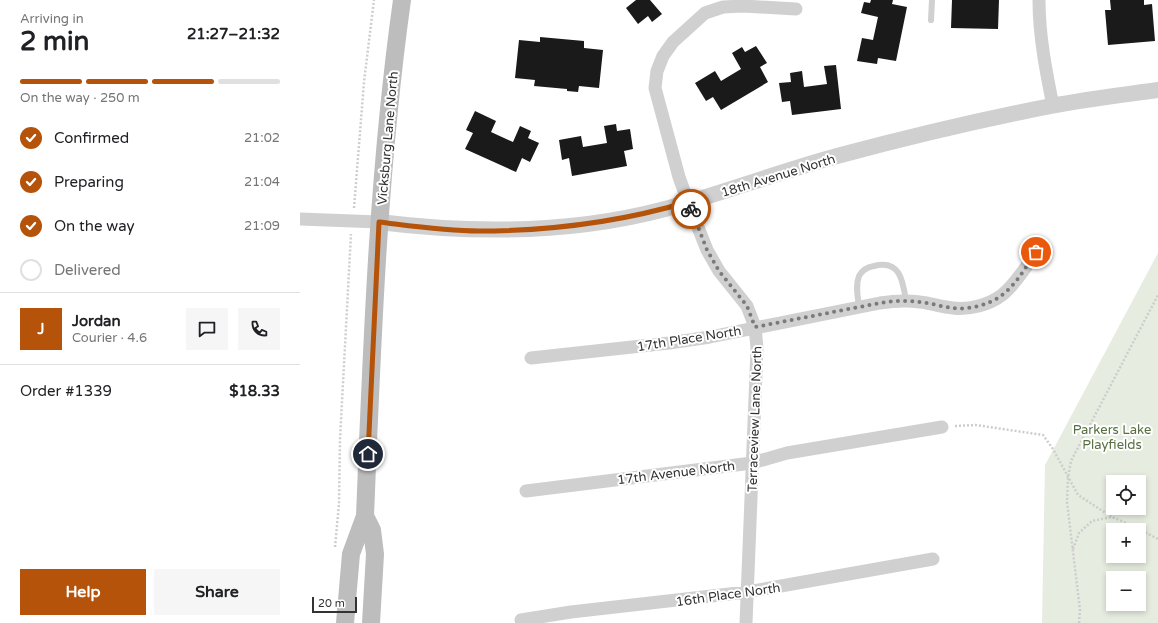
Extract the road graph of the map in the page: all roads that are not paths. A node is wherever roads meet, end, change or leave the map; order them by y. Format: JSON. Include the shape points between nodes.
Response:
{"nodes":[{"id":1,"x":402,"y":0,"type":"edge"},
{"id":2,"x":932,"y":0,"type":"edge"},
{"id":3,"x":1039,"y":0,"type":"edge"},
{"id":4,"x":728,"y":3,"type":"edge"},
{"id":5,"x":796,"y":5,"type":"edge"},
{"id":6,"x":930,"y":20,"type":"dead end"},
{"id":7,"x":1158,"y":90,"type":"edge"},
{"id":8,"x":1053,"y":106,"type":"junction"},
{"id":9,"x":688,"y":202,"type":"junction"},
{"id":10,"x":300,"y":219,"type":"edge"},
{"id":11,"x":379,"y":222,"type":"junction"},
{"id":12,"x":1036,"y":252,"type":"dead end"},
{"id":13,"x":906,"y":301,"type":"junction"},
{"id":14,"x":859,"y":307,"type":"junction"},
{"id":15,"x":755,"y":327,"type":"junction"},
{"id":16,"x":531,"y":358,"type":"dead end"},
{"id":17,"x":942,"y":427,"type":"road end"},
{"id":18,"x":752,"y":463,"type":"junction"},
{"id":19,"x":526,"y":491,"type":"dead end"},
{"id":20,"x":365,"y":516,"type":"junction"},
{"id":21,"x":933,"y":559,"type":"dead end"},
{"id":22,"x":747,"y":592,"type":"junction"},
{"id":23,"x":521,"y":620,"type":"dead end"},
{"id":24,"x":345,"y":623,"type":"edge"},
{"id":25,"x":371,"y":623,"type":"edge"},
{"id":26,"x":746,"y":623,"type":"edge"}],
"edges":[{"from":1,"to":11,"type":"main road","name":"Vicksburg Lane North"},
{"from":2,"to":6,"type":"lane"},
{"from":3,"to":8,"type":"street","via":[[1041,42]]},
{"from":4,"to":5,"type":"street","name":"Terraceview Lane North","via":[[743,6]]},
{"from":4,"to":9,"type":"street","name":"Terraceview Lane North","via":[[705,13],[690,26],[670,46],[657,71],[655,88]]},
{"from":7,"to":8,"type":"street","name":"18th Avenue North"},
{"from":8,"to":9,"type":"street","name":"18th Avenue North","via":[[949,128],[835,157]]},
{"from":9,"to":11,"type":"street","name":"18th Avenue North","via":[[603,222],[540,229],[477,231]]},
{"from":9,"to":15,"type":"street","name":"Terraceview Lane North","via":[[707,250],[719,271],[747,306]]},
{"from":10,"to":11,"type":"street","name":"18th Avenue North"},
{"from":11,"to":20,"type":"main road","name":"Vicksburg Lane North"},
{"from":12,"to":13,"type":"street","name":"17th Place North","via":[[1016,281],[1002,295],[986,304],[954,308]]},
{"from":13,"to":14,"type":"street","name":"17th Place North"},
{"from":13,"to":14,"type":"lane","via":[[900,275],[887,264],[877,265],[867,268],[860,275],[857,292]]},
{"from":14,"to":15,"type":"street","name":"17th Place North"},
{"from":15,"to":16,"type":"street","name":"17th Place North","via":[[670,343]]},
{"from":15,"to":18,"type":"street","name":"Terraceview Lane North","via":[[757,348]]},
{"from":17,"to":18,"type":"street","name":"17th Avenue North","via":[[787,453]]},
{"from":18,"to":19,"type":"street","name":"17th Avenue North"},
{"from":18,"to":22,"type":"street","name":"Terraceview Lane North"},
{"from":20,"to":24,"type":"main road","name":"Vicksburg Lane North","via":[[351,554]]},
{"from":20,"to":25,"type":"main road","name":"Vicksburg Lane North","via":[[372,530],[375,554]]},
{"from":21,"to":22,"type":"street","name":"16th Place North"},
{"from":22,"to":23,"type":"street","name":"16th Place North"},
{"from":22,"to":26,"type":"street","name":"Terraceview Lane North"}]}
